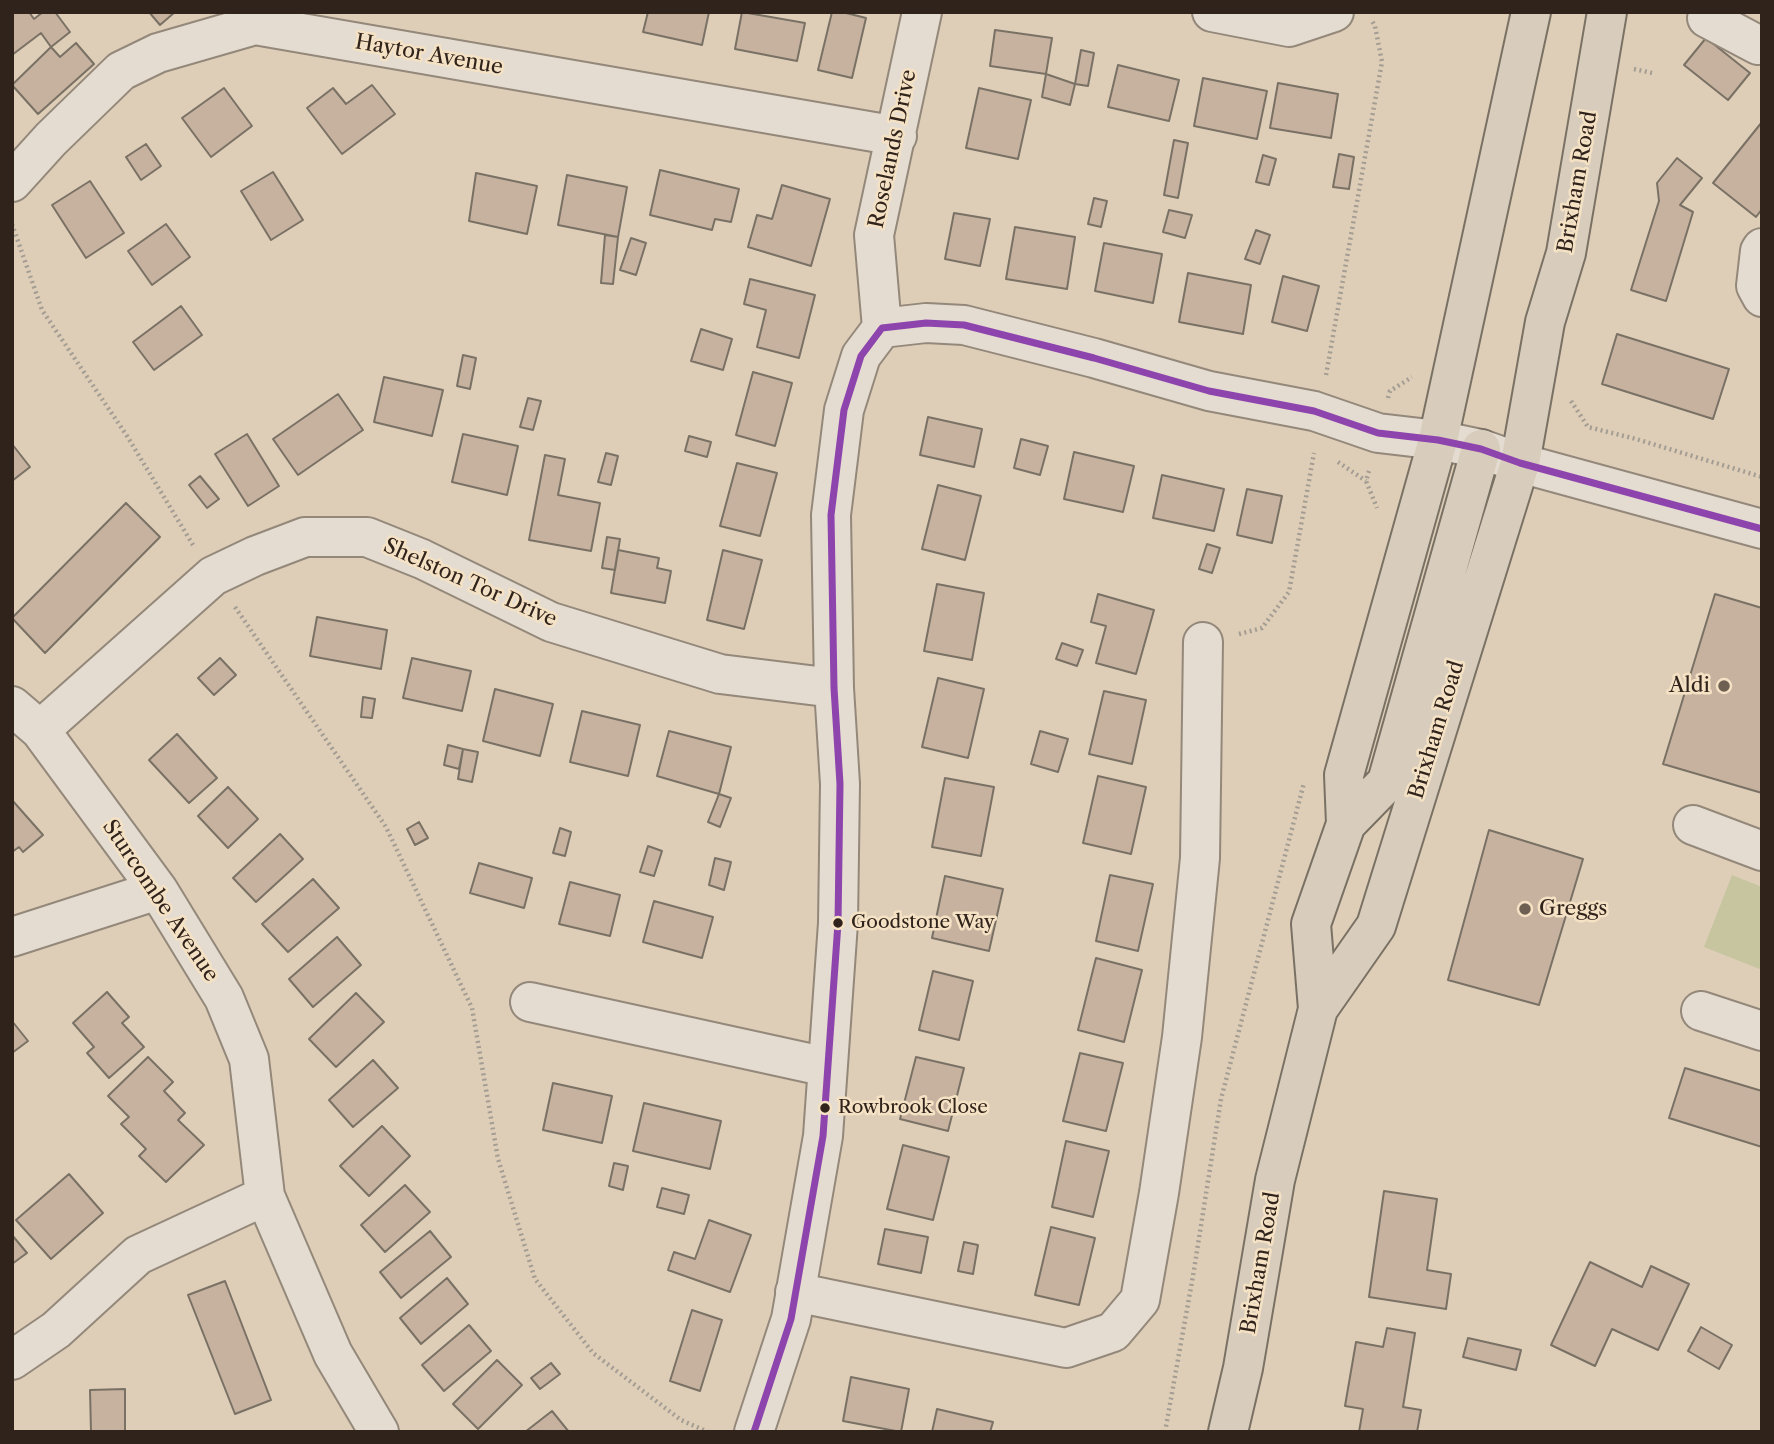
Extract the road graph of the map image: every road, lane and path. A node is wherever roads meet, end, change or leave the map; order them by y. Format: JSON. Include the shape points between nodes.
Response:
{"nodes":[{"id":1,"x":922,"y":12,"type":"edge"},
{"id":2,"x":1212,"y":12,"type":"edge"},
{"id":3,"x":1334,"y":12,"type":"edge"},
{"id":4,"x":1367,"y":12,"type":"edge"},
{"id":5,"x":1531,"y":12,"type":"edge"},
{"id":6,"x":1606,"y":12,"type":"edge"},
{"id":7,"x":1707,"y":18,"type":"dead end"},
{"id":8,"x":254,"y":19,"type":"edge"},
{"id":9,"x":1760,"y":48,"type":"edge"},
{"id":10,"x":897,"y":136,"type":"junction"},
{"id":11,"x":12,"y":182,"type":"edge"},
{"id":12,"x":12,"y":224,"type":"edge"},
{"id":13,"x":1762,"y":248,"type":"edge"},
{"id":14,"x":1762,"y":297,"type":"edge"},
{"id":15,"x":882,"y":328,"type":"junction"},
{"id":16,"x":1536,"y":372,"type":"junction"},
{"id":17,"x":1326,"y":377,"type":"dead end"},
{"id":18,"x":1390,"y":391,"type":"dead end"},
{"id":19,"x":1383,"y":393,"type":"dead end"},
{"id":20,"x":1438,"y":440,"type":"junction"},
{"id":21,"x":1481,"y":449,"type":"junction"},
{"id":22,"x":1320,"y":454,"type":"dead end"},
{"id":23,"x":1336,"y":461,"type":"dead end"},
{"id":24,"x":1520,"y":463,"type":"junction"},
{"id":25,"x":1762,"y":477,"type":"edge"},
{"id":26,"x":1366,"y":481,"type":"dead end"},
{"id":27,"x":1762,"y":529,"type":"edge"},
{"id":28,"x":213,"y":576,"type":"junction"},
{"id":29,"x":1203,"y":642,"type":"joint"},
{"id":30,"x":834,"y":688,"type":"junction"},
{"id":31,"x":26,"y":718,"type":"edge"},
{"id":32,"x":1346,"y":824,"type":"junction"},
{"id":33,"x":1693,"y":825,"type":"dead end"},
{"id":34,"x":1762,"y":851,"type":"edge"},
{"id":35,"x":158,"y":890,"type":"junction"},
{"id":36,"x":12,"y":937,"type":"edge"},
{"id":37,"x":530,"y":1002,"type":"dead end"},
{"id":38,"x":1318,"y":1009,"type":"junction"},
{"id":39,"x":1701,"y":1011,"type":"dead end"},
{"id":40,"x":1762,"y":1031,"type":"edge"},
{"id":41,"x":827,"y":1067,"type":"junction"},
{"id":42,"x":265,"y":1196,"type":"junction"},
{"id":43,"x":795,"y":1292,"type":"junction"},
{"id":44,"x":12,"y":1360,"type":"edge"},
{"id":45,"x":379,"y":1432,"type":"edge"},
{"id":46,"x":708,"y":1432,"type":"edge"},
{"id":47,"x":754,"y":1432,"type":"edge"},
{"id":48,"x":1228,"y":1432,"type":"edge"}],
"edges":[{"from":1,"to":10,"type":"street","name":"Roselands Drive"},
{"from":2,"to":3,"type":"street","via":[[1289,27]]},
{"from":4,"to":17,"type":"path","via":[[1375,26],[1382,62]]},
{"from":5,"to":20,"type":"main road"},
{"from":6,"to":16,"type":"main road","name":"Brixham Road","via":[[1566,253]]},
{"from":7,"to":9,"type":"street"},
{"from":8,"to":10,"type":"street","name":"Haytor Avenue"},
{"from":8,"to":11,"type":"street","name":"Haytor Avenue","via":[[121,71]]},
{"from":10,"to":15,"type":"street","name":"Roselands Drive","via":[[874,235]]},
{"from":12,"to":28,"type":"path","via":[[42,310]]},
{"from":13,"to":14,"type":"street","via":[[1756,286]]},
{"from":15,"to":20,"type":"street","via":[[964,325],[1209,391],[1314,411],[1378,433]]},
{"from":15,"to":30,"type":"street","via":[[861,356],[844,410],[831,515]]},
{"from":16,"to":24,"type":"main road","name":"Brixham Road"},
{"from":16,"to":25,"type":"path","via":[[1566,376],[1571,402],[1588,428]]},
{"from":18,"to":19,"type":"path"},
{"from":20,"to":21,"type":"street"},
{"from":20,"to":32,"type":"main road","via":[[1344,775]]},
{"from":21,"to":24,"type":"street"},
{"from":21,"to":32,"type":"main road","via":[[1387,782]]},
{"from":22,"to":29,"type":"path","via":[[1312,452],[1289,592],[1262,628]]},
{"from":23,"to":26,"type":"path"},
{"from":24,"to":27,"type":"street"},
{"from":24,"to":38,"type":"main road","name":"Brixham Road","via":[[1376,926]]},
{"from":28,"to":30,"type":"street","name":"Shelston Tor Drive","via":[[305,537],[367,537],[551,622],[720,674]]},
{"from":28,"to":31,"type":"street","name":"Shelston Tor Drive"},
{"from":28,"to":46,"type":"path","via":[[386,827],[472,1008],[498,1159],[535,1279],[593,1353],[681,1420]]},
{"from":29,"to":43,"type":"street","via":[[1200,858],[1182,1037],[1140,1300],[1113,1332],[1066,1348]]},
{"from":30,"to":41,"type":"street","via":[[840,784],[838,923]]},
{"from":31,"to":35,"type":"street","name":"Sturcombe Avenue"},
{"from":32,"to":38,"type":"main road","via":[[1311,924]]},
{"from":33,"to":34,"type":"street"},
{"from":35,"to":36,"type":"street"},
{"from":35,"to":42,"type":"street","name":"Sturcombe Avenue","via":[[224,998],[249,1059]]},
{"from":37,"to":41,"type":"street"},
{"from":38,"to":48,"type":"main road","name":"Brixham Road","via":[[1275,1180]]},
{"from":39,"to":40,"type":"street"},
{"from":41,"to":43,"type":"street","via":[[823,1136]]},
{"from":42,"to":44,"type":"street","via":[[138,1255],[56,1330]]},
{"from":42,"to":45,"type":"street","name":"Sturcombe Avenue","via":[[333,1354]]},
{"from":43,"to":47,"type":"street","via":[[791,1319]]}]}
